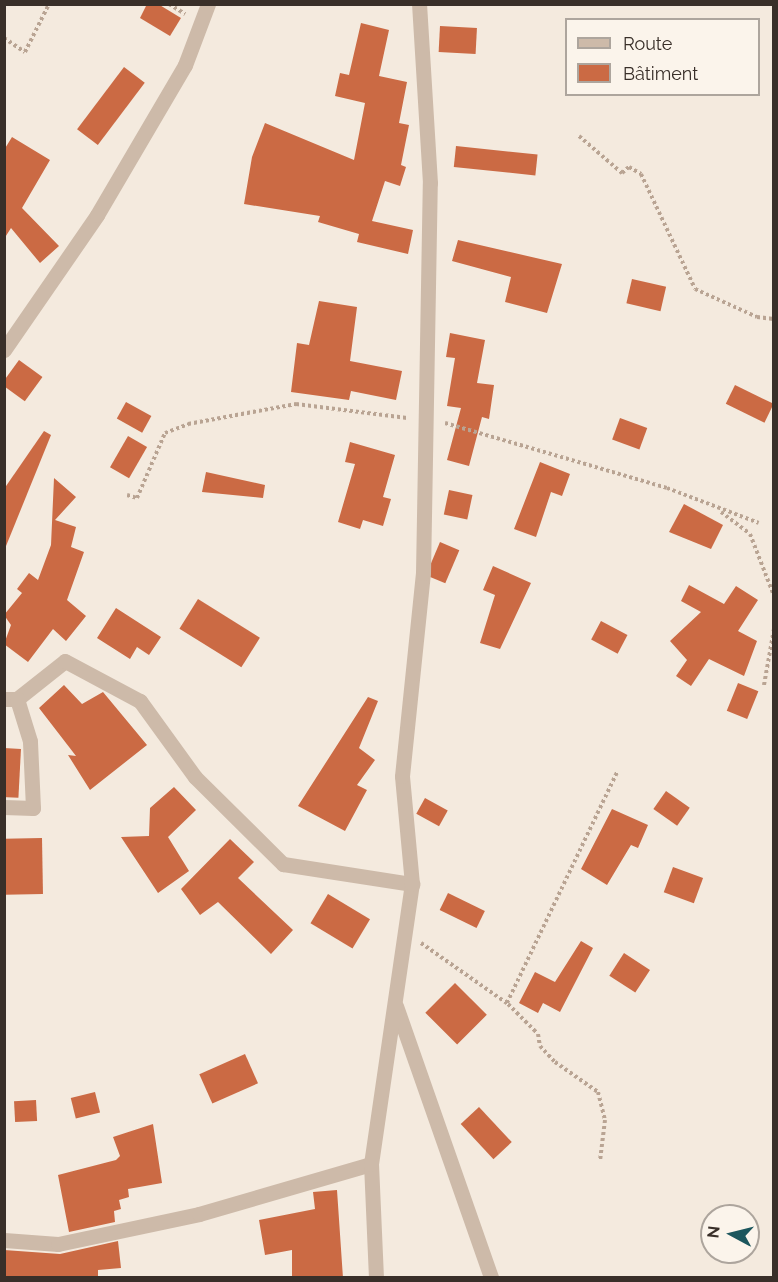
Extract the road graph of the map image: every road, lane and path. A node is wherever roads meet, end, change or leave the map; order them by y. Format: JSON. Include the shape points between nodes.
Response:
{"nodes":[{"id":1,"x":49,"y":4,"type":"edge"},
{"id":2,"x":208,"y":4,"type":"edge"},
{"id":3,"x":419,"y":4,"type":"edge"},
{"id":4,"x":4,"y":38,"type":"edge"},
{"id":5,"x":579,"y":136,"type":"dead end"},
{"id":6,"x":774,"y":319,"type":"edge"},
{"id":7,"x":4,"y":350,"type":"edge"},
{"id":8,"x":425,"y":421,"type":"junction"},
{"id":9,"x":127,"y":495,"type":"dead end"},
{"id":10,"x":718,"y":510,"type":"junction"},
{"id":11,"x":759,"y":523,"type":"dead end"},
{"id":12,"x":774,"y":596,"type":"edge"},
{"id":13,"x":774,"y":629,"type":"edge"},
{"id":14,"x":764,"y":685,"type":"dead end"},
{"id":15,"x":11,"y":699,"type":"edge"},
{"id":16,"x":617,"y":772,"type":"dead end"},
{"id":17,"x":4,"y":807,"type":"edge"},
{"id":18,"x":412,"y":884,"type":"junction"},
{"id":19,"x":405,"y":933,"type":"junction"},
{"id":20,"x":395,"y":1003,"type":"junction"},
{"id":21,"x":507,"y":1003,"type":"junction"},
{"id":22,"x":600,"y":1161,"type":"dead end"},
{"id":23,"x":371,"y":1164,"type":"junction"},
{"id":24,"x":4,"y":1240,"type":"edge"},
{"id":25,"x":375,"y":1278,"type":"edge"},
{"id":26,"x":491,"y":1278,"type":"edge"}],
"edges":[{"from":1,"to":4,"type":"path","via":[[25,52]]},
{"from":2,"to":7,"type":"street","via":[[185,65],[108,196]]},
{"from":3,"to":8,"type":"street","via":[[430,183]]},
{"from":5,"to":6,"type":"path","via":[[622,173],[629,167],[641,174],[695,289],[757,317]]},
{"from":8,"to":9,"type":"path","via":[[296,404],[188,424],[165,433],[137,498]]},
{"from":8,"to":10,"type":"path","via":[[508,440],[667,488]]},
{"from":8,"to":18,"type":"street","via":[[423,573],[402,776]]},
{"from":10,"to":11,"type":"path"},
{"from":10,"to":12,"type":"path","via":[[750,534]]},
{"from":13,"to":14,"type":"path"},
{"from":15,"to":17,"type":"street","via":[[30,741],[33,808]]},
{"from":15,"to":18,"type":"street","via":[[65,661],[140,701],[195,777],[283,864]]},
{"from":16,"to":21,"type":"path"},
{"from":18,"to":19,"type":"street"},
{"from":19,"to":20,"type":"street"},
{"from":19,"to":21,"type":"path"},
{"from":20,"to":23,"type":"street"},
{"from":20,"to":26,"type":"street"},
{"from":21,"to":22,"type":"path","via":[[538,1034],[540,1046],[555,1062],[598,1092],[606,1120]]},
{"from":23,"to":24,"type":"street","via":[[199,1214],[58,1244]]},
{"from":23,"to":25,"type":"street"}]}
